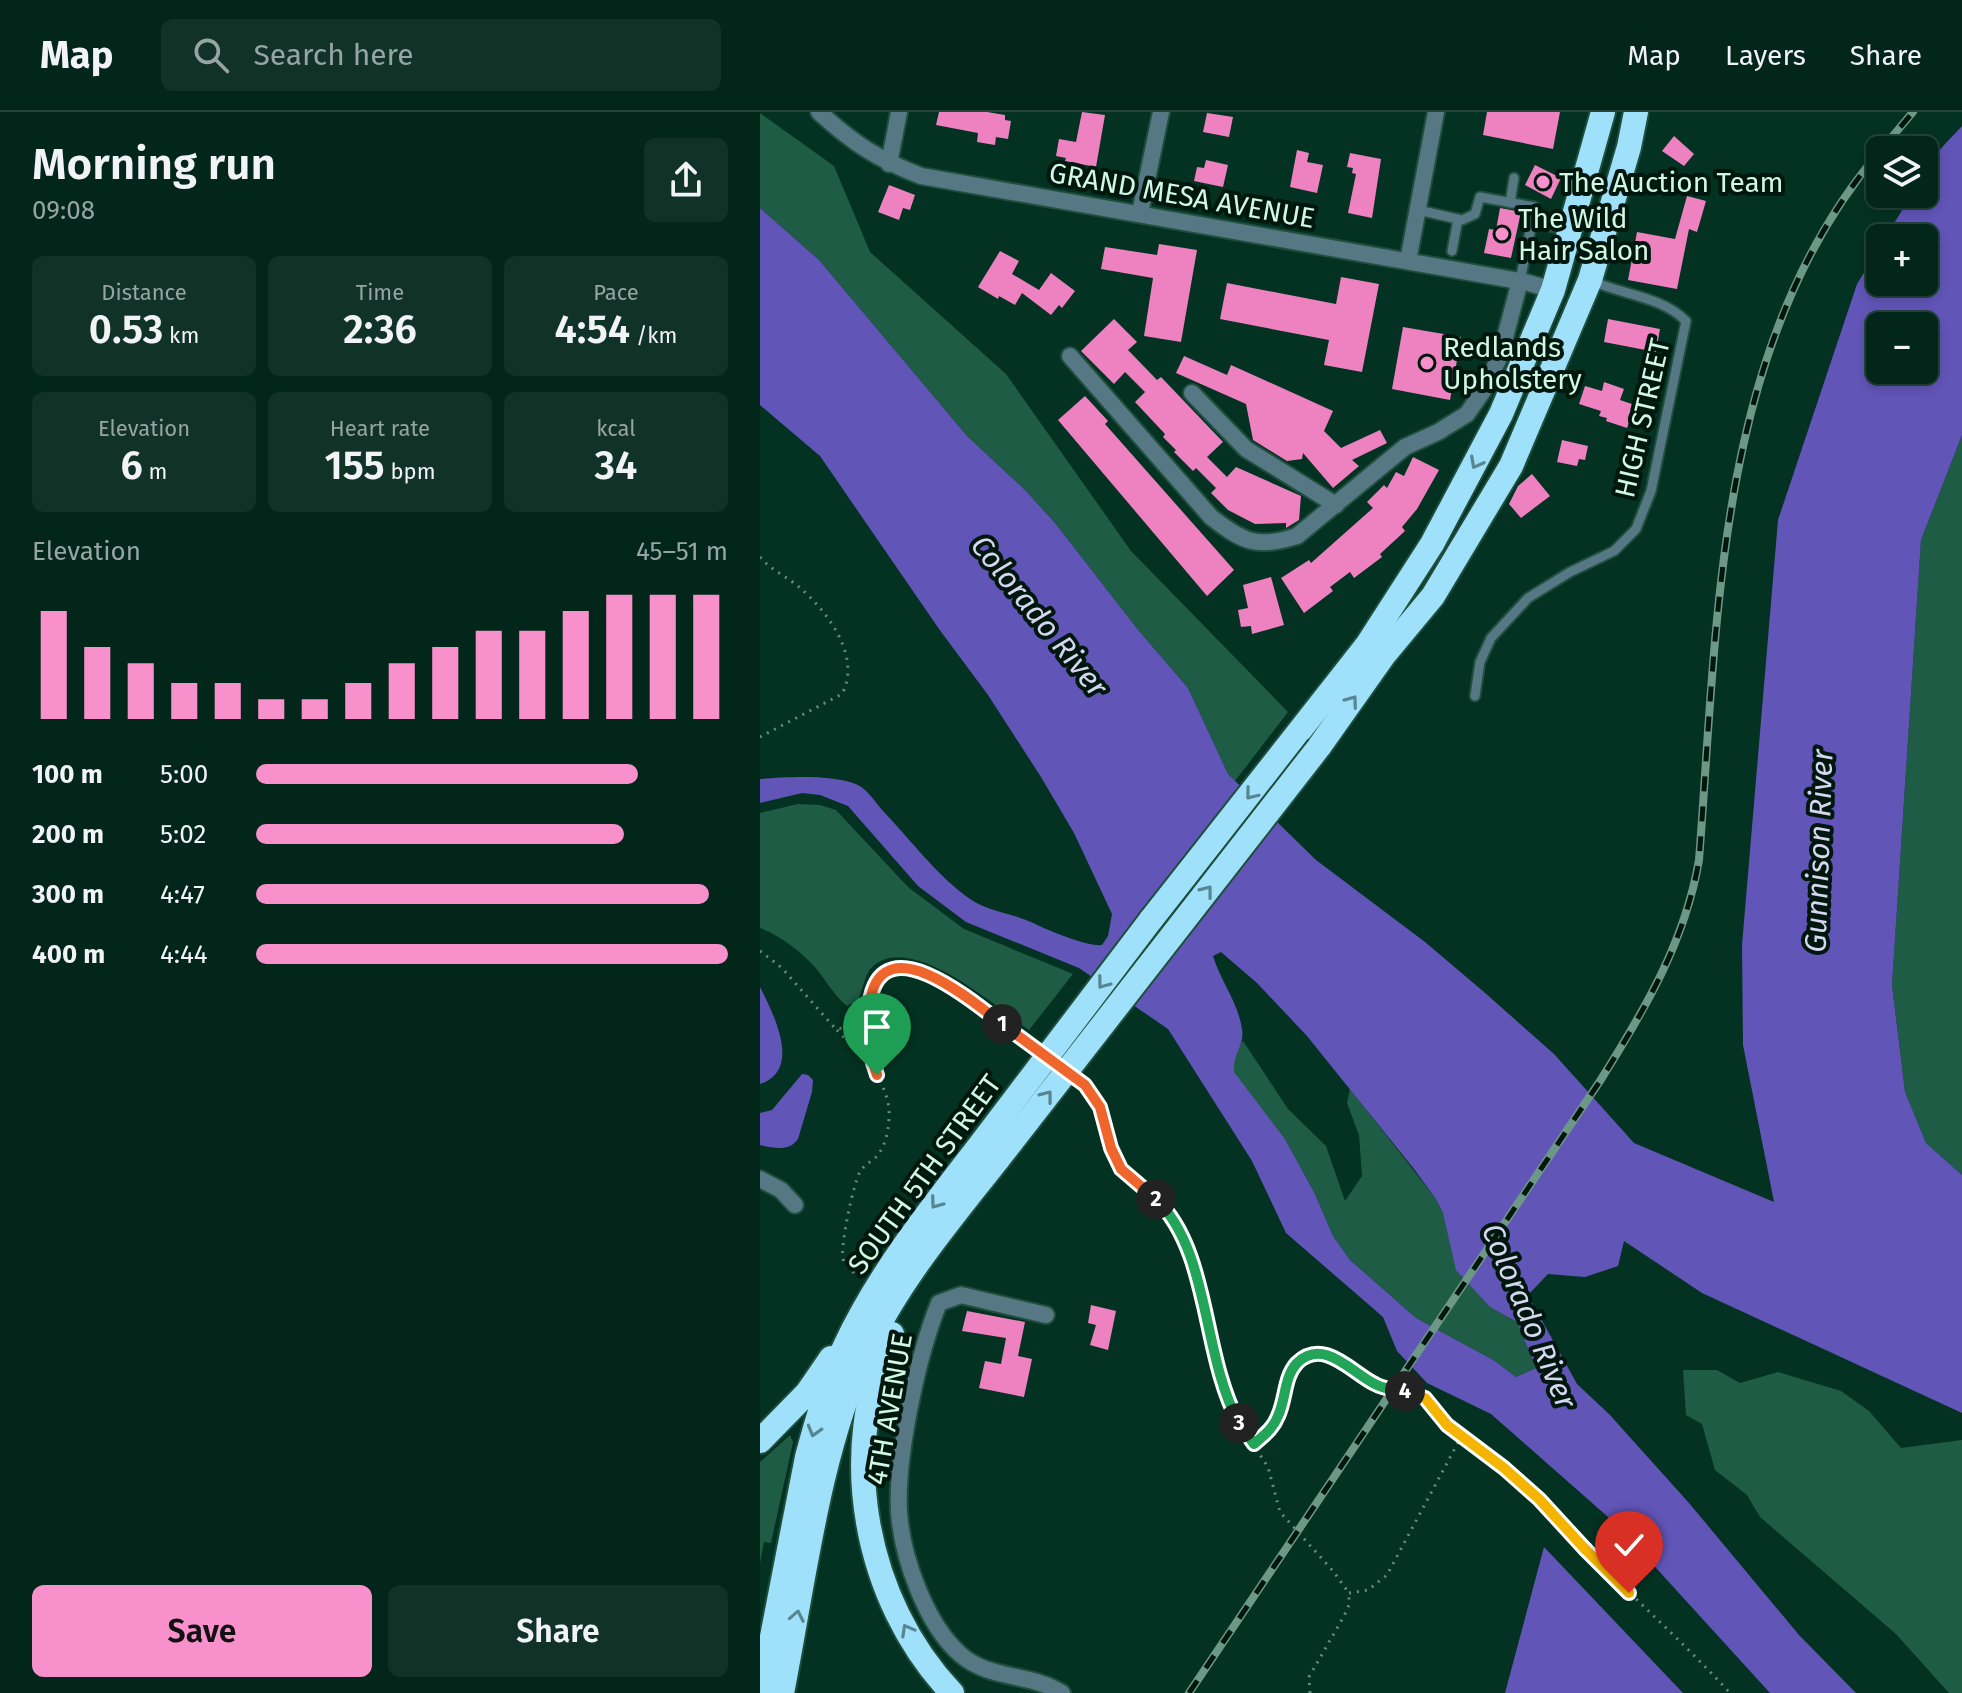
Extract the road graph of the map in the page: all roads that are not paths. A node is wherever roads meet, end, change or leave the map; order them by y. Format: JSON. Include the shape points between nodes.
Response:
{"nodes":[{"id":1,"x":819,"y":112,"type":"edge"},
{"id":2,"x":899,"y":112,"type":"edge"},
{"id":3,"x":1161,"y":112,"type":"edge"},
{"id":4,"x":1436,"y":112,"type":"edge"},
{"id":5,"x":1603,"y":112,"type":"edge"},
{"id":6,"x":1622,"y":112,"type":"edge"},
{"id":7,"x":1636,"y":112,"type":"edge"},
{"id":8,"x":889,"y":164,"type":"junction"},
{"id":9,"x":1514,"y":178,"type":"dead end"},
{"id":10,"x":1510,"y":203,"type":"junction"},
{"id":11,"x":1418,"y":210,"type":"junction"},
{"id":12,"x":1140,"y":213,"type":"junction"},
{"id":13,"x":1458,"y":219,"type":"junction"},
{"id":14,"x":1532,"y":222,"type":"junction"},
{"id":15,"x":1571,"y":231,"type":"junction"},
{"id":16,"x":1452,"y":251,"type":"dead end"},
{"id":17,"x":1408,"y":261,"type":"junction"},
{"id":18,"x":1590,"y":280,"type":"junction"},
{"id":19,"x":1520,"y":281,"type":"junction"},
{"id":20,"x":1553,"y":290,"type":"junction"},
{"id":21,"x":1070,"y":356,"type":"dead end"},
{"id":22,"x":1192,"y":393,"type":"dead end"},
{"id":23,"x":1336,"y":505,"type":"junction"},
{"id":24,"x":1433,"y":596,"type":"junction"},
{"id":25,"x":1376,"y":650,"type":"junction"},
{"id":26,"x":1475,"y":696,"type":"dead end"},
{"id":27,"x":991,"y":1149,"type":"junction"},
{"id":28,"x":760,"y":1179,"type":"edge"},
{"id":29,"x":795,"y":1205,"type":"dead end"},
{"id":30,"x":927,"y":1250,"type":"junction"},
{"id":31,"x":874,"y":1293,"type":"junction"},
{"id":32,"x":1046,"y":1315,"type":"dead end"},
{"id":33,"x":760,"y":1441,"type":"edge"},
{"id":34,"x":761,"y":1693,"type":"edge"},
{"id":35,"x":782,"y":1693,"type":"edge"},
{"id":36,"x":952,"y":1693,"type":"edge"},
{"id":37,"x":1062,"y":1693,"type":"edge"}],
"edges":[{"from":1,"to":8,"type":"street","name":"GRAND MESA AVENUE","via":[[852,142]]},
{"from":2,"to":8,"type":"street"},
{"from":3,"to":12,"type":"street"},
{"from":4,"to":11,"type":"street"},
{"from":5,"to":15,"type":"highway"},
{"from":6,"to":18,"type":"highway","via":[[1582,256]]},
{"from":7,"to":18,"type":"highway"},
{"from":8,"to":12,"type":"street","name":"GRAND MESA AVENUE","via":[[921,176]]},
{"from":9,"to":10,"type":"lane"},
{"from":10,"to":13,"type":"lane","via":[[1480,197],[1475,214]]},
{"from":10,"to":14,"type":"lane","via":[[1535,207]]},
{"from":11,"to":13,"type":"lane"},
{"from":11,"to":17,"type":"street"},
{"from":12,"to":17,"type":"street","name":"GRAND MESA AVENUE"},
{"from":13,"to":16,"type":"lane"},
{"from":14,"to":15,"type":"lane"},
{"from":14,"to":19,"type":"lane"},
{"from":15,"to":20,"type":"highway"},
{"from":17,"to":19,"type":"street","name":"GRAND MESA AVENUE"},
{"from":18,"to":24,"type":"highway","via":[[1511,466]]},
{"from":18,"to":26,"type":"lane","name":"HIGH STREET","via":[[1664,304],[1686,321],[1651,491],[1636,529],[1614,551],[1528,598],[1491,638],[1480,662]]},
{"from":19,"to":20,"type":"street","name":"GRAND MESA AVENUE"},
{"from":19,"to":23,"type":"street","via":[[1500,356],[1467,414],[1405,447]]},
{"from":20,"to":24,"type":"highway","via":[[1557,332],[1495,468],[1445,553]]},
{"from":20,"to":25,"type":"highway","one_way":true,"via":[[1501,414]]},
{"from":21,"to":23,"type":"street","via":[[1211,517],[1236,537],[1276,543],[1297,536]]},
{"from":22,"to":23,"type":"street","via":[[1246,449]]},
{"from":24,"to":25,"type":"highway"},
{"from":25,"to":27,"type":"highway","name":"SOUTH 5TH STREET","bridge":true},
{"from":27,"to":30,"type":"highway","name":"SOUTH 5TH STREET"},
{"from":27,"to":31,"type":"highway","name":"SOUTH 5TH STREET","one_way":true,"via":[[935,1204]]},
{"from":28,"to":29,"type":"street"},
{"from":35,"to":30,"type":"highway","name":"SOUTH 5TH STREET","one_way":true,"via":[[838,1425],[866,1351]]},
{"from":36,"to":30,"type":"highway","one_way":true,"via":[[909,1635],[884,1584],[865,1498],[866,1415],[881,1357]]},
{"from":31,"to":33,"type":"highway","via":[[807,1393]]},
{"from":31,"to":34,"type":"highway","name":"SOUTH 5TH STREET","one_way":true,"via":[[845,1346],[816,1424]]},
{"from":32,"to":37,"type":"street","name":"4TH AVENUE","via":[[961,1295],[939,1303],[925,1339],[910,1413],[899,1513],[916,1580],[929,1610],[959,1653],[994,1673]]}]}
